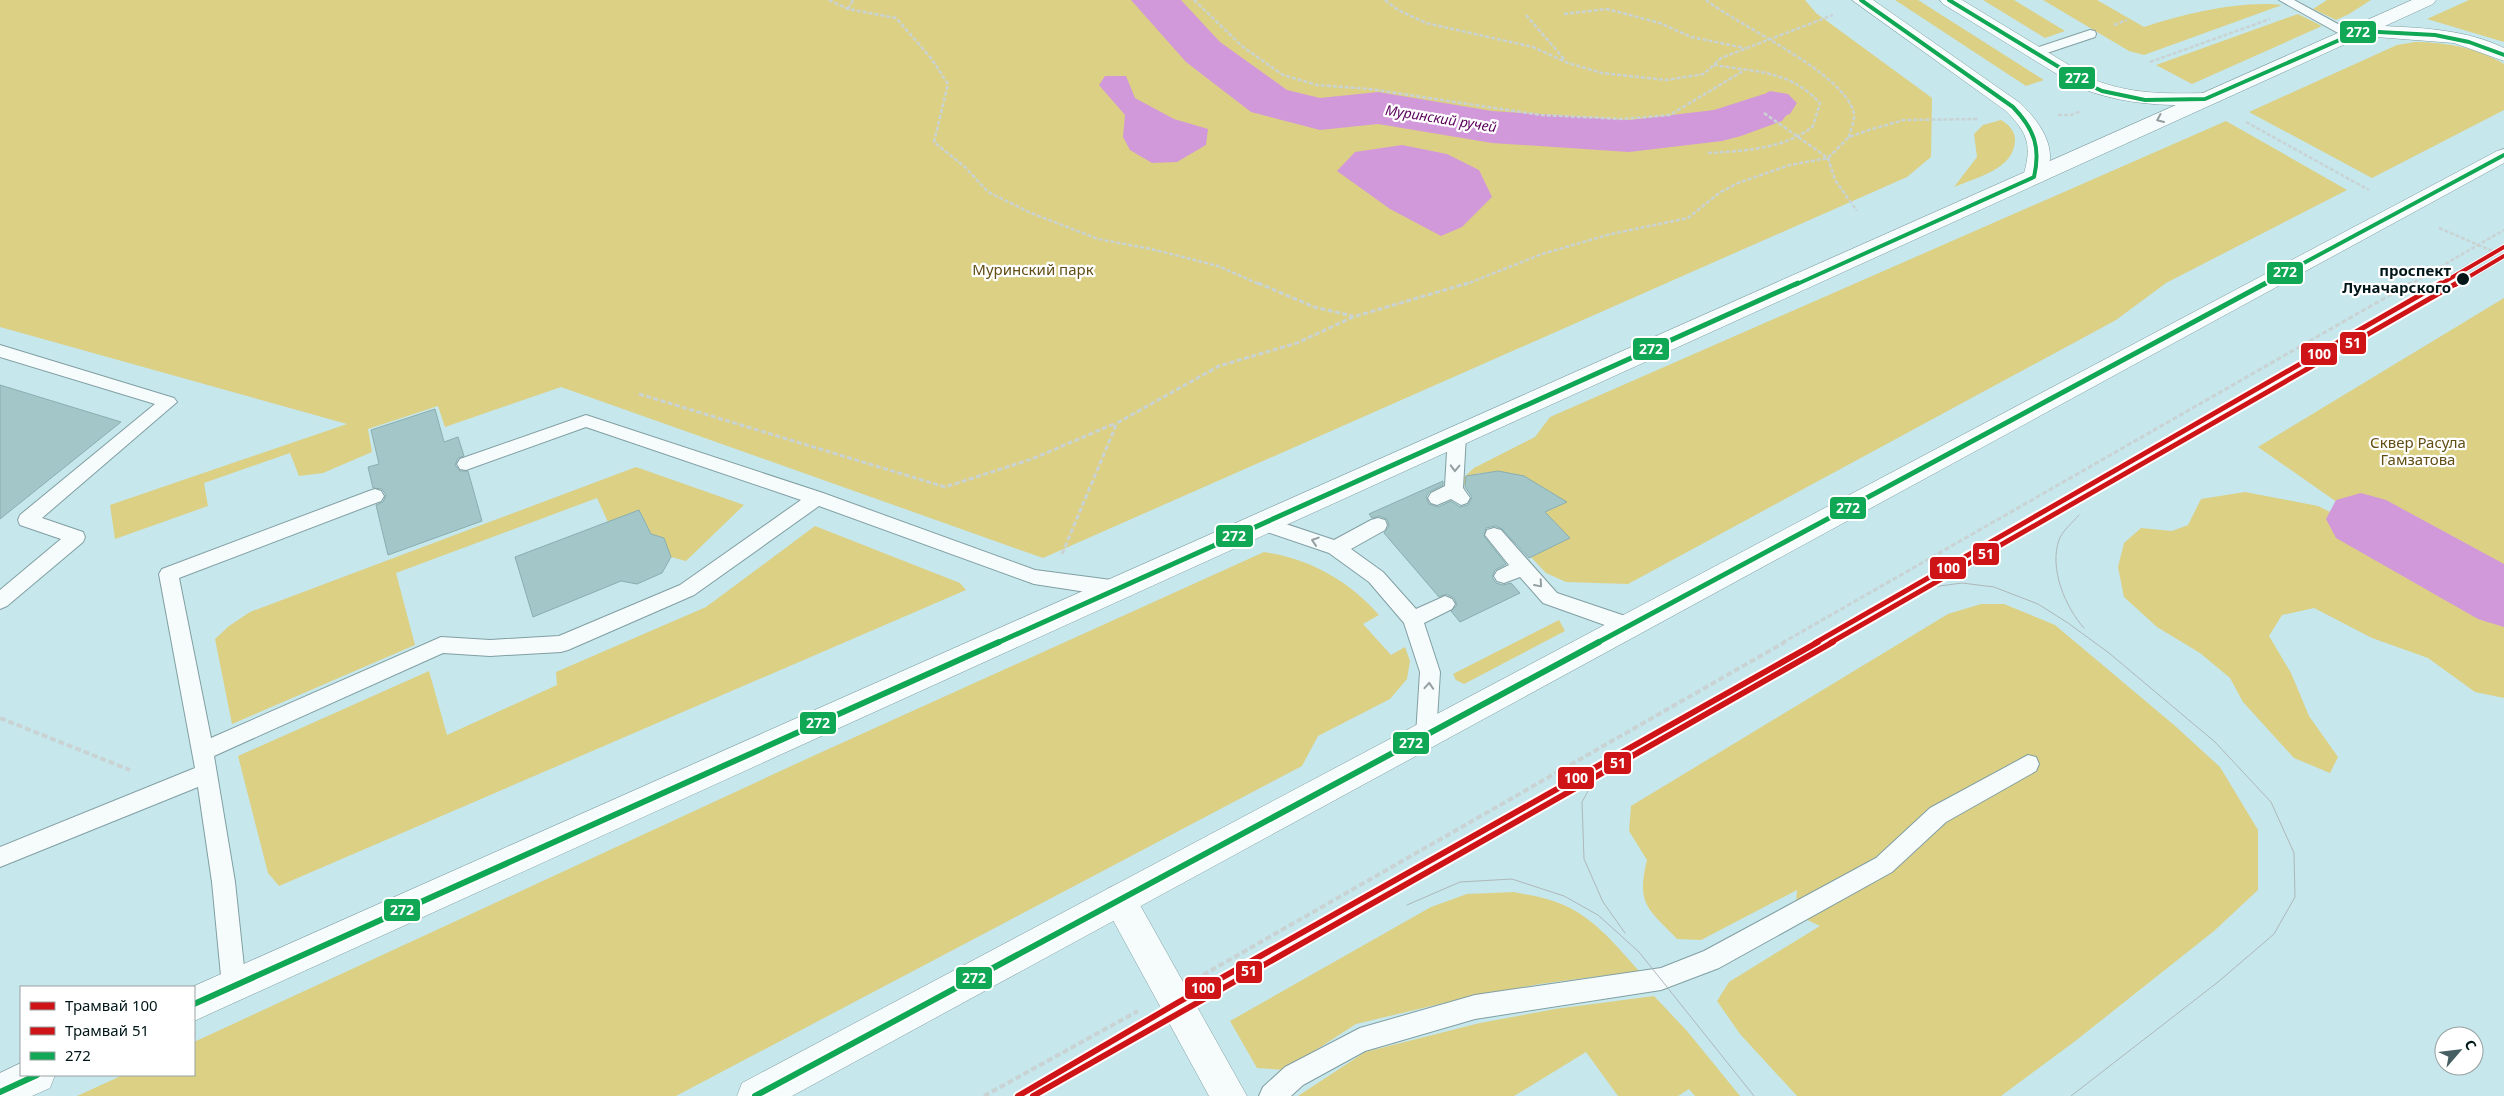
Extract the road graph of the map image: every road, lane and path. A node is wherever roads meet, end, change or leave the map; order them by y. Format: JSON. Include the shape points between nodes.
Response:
{"nodes":[{"id":1,"x":829,"y":0,"type":"edge"},
{"id":2,"x":853,"y":0,"type":"edge"},
{"id":3,"x":1194,"y":0,"type":"edge"},
{"id":4,"x":1385,"y":0,"type":"edge"},
{"id":5,"x":1706,"y":0,"type":"edge"},
{"id":6,"x":1861,"y":0,"type":"edge"},
{"id":7,"x":1949,"y":0,"type":"edge"},
{"id":8,"x":2285,"y":0,"type":"edge"},
{"id":9,"x":2427,"y":0,"type":"edge"},
{"id":10,"x":2301,"y":8,"type":"junction"},
{"id":11,"x":848,"y":9,"type":"junction"},
{"id":12,"x":1564,"y":14,"type":"dead end"},
{"id":13,"x":1526,"y":15,"type":"dead end"},
{"id":14,"x":1833,"y":15,"type":"dead end"},
{"id":15,"x":2356,"y":33,"type":"junction"},
{"id":16,"x":2090,"y":34,"type":"dead end"},
{"id":17,"x":1769,"y":39,"type":"junction"},
{"id":18,"x":1746,"y":48,"type":"junction"},
{"id":19,"x":2036,"y":53,"type":"junction"},
{"id":20,"x":2504,"y":55,"type":"edge"},
{"id":21,"x":1568,"y":62,"type":"junction"},
{"id":22,"x":2150,"y":62,"type":"dead end"},
{"id":23,"x":1713,"y":65,"type":"junction"},
{"id":24,"x":1743,"y":71,"type":"junction"},
{"id":25,"x":2120,"y":96,"type":"junction"},
{"id":26,"x":2205,"y":99,"type":"junction"},
{"id":27,"x":1764,"y":113,"type":"dead end"},
{"id":28,"x":2024,"y":117,"type":"junction"},
{"id":29,"x":2246,"y":122,"type":"dead end"},
{"id":30,"x":1796,"y":135,"type":"junction"},
{"id":31,"x":1848,"y":137,"type":"junction"},
{"id":32,"x":1708,"y":153,"type":"dead end"},
{"id":33,"x":2504,"y":155,"type":"edge"},
{"id":34,"x":1828,"y":158,"type":"junction"},
{"id":35,"x":2034,"y":176,"type":"junction"},
{"id":36,"x":2369,"y":190,"type":"dead end"},
{"id":37,"x":1857,"y":211,"type":"dead end"},
{"id":38,"x":2439,"y":228,"type":"dead end"},
{"id":39,"x":2504,"y":230,"type":"edge"},
{"id":40,"x":2479,"y":244,"type":"junction"},
{"id":41,"x":2504,"y":256,"type":"edge"},
{"id":42,"x":1353,"y":317,"type":"junction"},
{"id":43,"x":0,"y":351,"type":"edge"},
{"id":44,"x":639,"y":394,"type":"dead end"},
{"id":45,"x":1117,"y":423,"type":"junction"},
{"id":46,"x":1457,"y":435,"type":"junction"},
{"id":47,"x":466,"y":464,"type":"dead end"},
{"id":48,"x":374,"y":496,"type":"dead end"},
{"id":49,"x":817,"y":498,"type":"junction"},
{"id":50,"x":1436,"y":498,"type":"dead end"},
{"id":51,"x":1262,"y":524,"type":"junction"},
{"id":52,"x":1378,"y":525,"type":"dead end"},
{"id":53,"x":1494,"y":535,"type":"dead end"},
{"id":54,"x":1336,"y":548,"type":"junction"},
{"id":55,"x":1060,"y":559,"type":"dead end"},
{"id":56,"x":1523,"y":566,"type":"junction"},
{"id":57,"x":1504,"y":576,"type":"dead end"},
{"id":58,"x":1119,"y":589,"type":"junction"},
{"id":59,"x":0,"y":601,"type":"edge"},
{"id":60,"x":1445,"y":604,"type":"dead end"},
{"id":61,"x":1413,"y":620,"type":"junction"},
{"id":62,"x":1630,"y":626,"type":"junction"},
{"id":63,"x":0,"y":718,"type":"edge"},
{"id":64,"x":1426,"y":735,"type":"junction"},
{"id":65,"x":204,"y":751,"type":"junction"},
{"id":66,"x":2028,"y":764,"type":"dead end"},
{"id":67,"x":135,"y":772,"type":"dead end"},
{"id":68,"x":208,"y":773,"type":"junction"},
{"id":69,"x":0,"y":857,"type":"edge"},
{"id":70,"x":1119,"y":900,"type":"junction"},
{"id":71,"x":234,"y":986,"type":"junction"},
{"id":72,"x":1172,"y":993,"type":"junction"},
{"id":73,"x":195,"y":1004,"type":"edge"},
{"id":74,"x":35,"y":1076,"type":"edge"},
{"id":75,"x":0,"y":1092,"type":"edge"},
{"id":76,"x":755,"y":1096,"type":"edge"},
{"id":77,"x":984,"y":1096,"type":"edge"},
{"id":78,"x":1228,"y":1096,"type":"edge"},
{"id":79,"x":1272,"y":1096,"type":"edge"}],
"edges":[{"from":1,"to":11,"type":"path"},
{"from":2,"to":11,"type":"path"},
{"from":3,"to":24,"type":"path","via":[[1243,46],[1283,75],[1317,85],[1370,89],[1541,115],[1623,119],[1670,115]]},
{"from":4,"to":21,"type":"path","via":[[1426,23],[1533,47]]},
{"from":5,"to":17,"type":"path"},
{"from":6,"to":28,"type":"main road"},
{"from":7,"to":19,"type":"main road"},
{"from":8,"to":10,"type":"lane"},
{"from":9,"to":15,"type":"main road"},
{"from":10,"to":15,"type":"lane"},
{"from":10,"to":22,"type":"path"},
{"from":11,"to":42,"type":"path","via":[[896,18],[931,58],[948,84],[934,142],[966,168],[988,192],[1098,239],[1218,266],[1314,307]]},
{"from":12,"to":18,"type":"path","via":[[1607,9],[1660,23],[1691,37]]},
{"from":13,"to":21,"type":"path"},
{"from":14,"to":17,"type":"path"},
{"from":15,"to":20,"type":"main road","via":[[2435,35],[2470,42]]},
{"from":15,"to":26,"type":"main road"},
{"from":16,"to":19,"type":"lane"},
{"from":17,"to":18,"type":"path"},
{"from":17,"to":31,"type":"path","via":[[1827,77],[1846,97],[1854,115]]},
{"from":18,"to":23,"type":"path","via":[[1721,58]]},
{"from":19,"to":25,"type":"main road","via":[[2085,83]]},
{"from":21,"to":23,"type":"path","via":[[1602,73],[1666,80],[1704,74]]},
{"from":23,"to":24,"type":"path"},
{"from":24,"to":30,"type":"path","via":[[1783,76],[1806,88],[1820,104],[1812,128]]},
{"from":25,"to":26,"type":"main road","via":[[2145,100]]},
{"from":25,"to":28,"type":"path","via":[[2071,115]]},
{"from":26,"to":35,"type":"main road","one_way":true},
{"from":27,"to":30,"type":"path"},
{"from":28,"to":31,"type":"path","via":[[1904,120]]},
{"from":28,"to":35,"type":"main road","via":[[2037,135],[2040,156]]},
{"from":29,"to":36,"type":"path"},
{"from":30,"to":32,"type":"path","via":[[1756,148]]},
{"from":30,"to":34,"type":"path"},
{"from":31,"to":34,"type":"path"},
{"from":33,"to":62,"type":"main road"},
{"from":34,"to":37,"type":"path","via":[[1835,180]]},
{"from":34,"to":42,"type":"path","via":[[1790,165],[1738,183],[1719,193],[1688,218],[1611,234],[1542,254],[1466,284]]},
{"from":35,"to":46,"type":"main road"},
{"from":38,"to":40,"type":"path"},
{"from":39,"to":40,"type":"path"},
{"from":40,"to":41,"type":"path"},
{"from":40,"to":72,"type":"path"},
{"from":42,"to":45,"type":"path","via":[[1297,343],[1219,366]]},
{"from":43,"to":59,"type":"lane","via":[[168,402],[27,520],[76,537]]},
{"from":44,"to":45,"type":"path","via":[[945,487],[985,478],[1050,454]]},
{"from":45,"to":55,"type":"path"},
{"from":46,"to":50,"type":"lane","one_way":true,"via":[[1458,494]]},
{"from":46,"to":51,"type":"main road"},
{"from":47,"to":49,"type":"lane","via":[[586,421]]},
{"from":48,"to":65,"type":"lane","via":[[169,574]]},
{"from":49,"to":58,"type":"lane","via":[[1034,577]]},
{"from":49,"to":65,"type":"lane","via":[[687,590],[560,644],[490,648],[441,645]]},
{"from":54,"to":51,"type":"lane","one_way":true},
{"from":51,"to":58,"type":"main road"},
{"from":52,"to":54,"type":"lane"},
{"from":53,"to":56,"type":"lane"},
{"from":54,"to":61,"type":"lane","via":[[1376,577]]},
{"from":56,"to":57,"type":"lane"},
{"from":56,"to":62,"type":"lane","one_way":true,"via":[[1550,598]]},
{"from":58,"to":71,"type":"main road"},
{"from":60,"to":61,"type":"lane"},
{"from":64,"to":61,"type":"lane","one_way":true,"via":[[1430,672]]},
{"from":62,"to":64,"type":"main road"},
{"from":63,"to":67,"type":"path"},
{"from":64,"to":70,"type":"main road"},
{"from":65,"to":68,"type":"lane"},
{"from":66,"to":79,"type":"lane","via":[[1938,815],[1884,865],[1711,960],[1661,979],[1475,1008],[1360,1040],[1294,1076]]},
{"from":68,"to":69,"type":"lane"},
{"from":68,"to":71,"type":"lane","via":[[230,929]]},
{"from":70,"to":72,"type":"main road"},
{"from":70,"to":76,"type":"main road"},
{"from":71,"to":73,"type":"main road"},
{"from":72,"to":77,"type":"path"},
{"from":72,"to":78,"type":"main road"},
{"from":74,"to":75,"type":"main road"}]}
